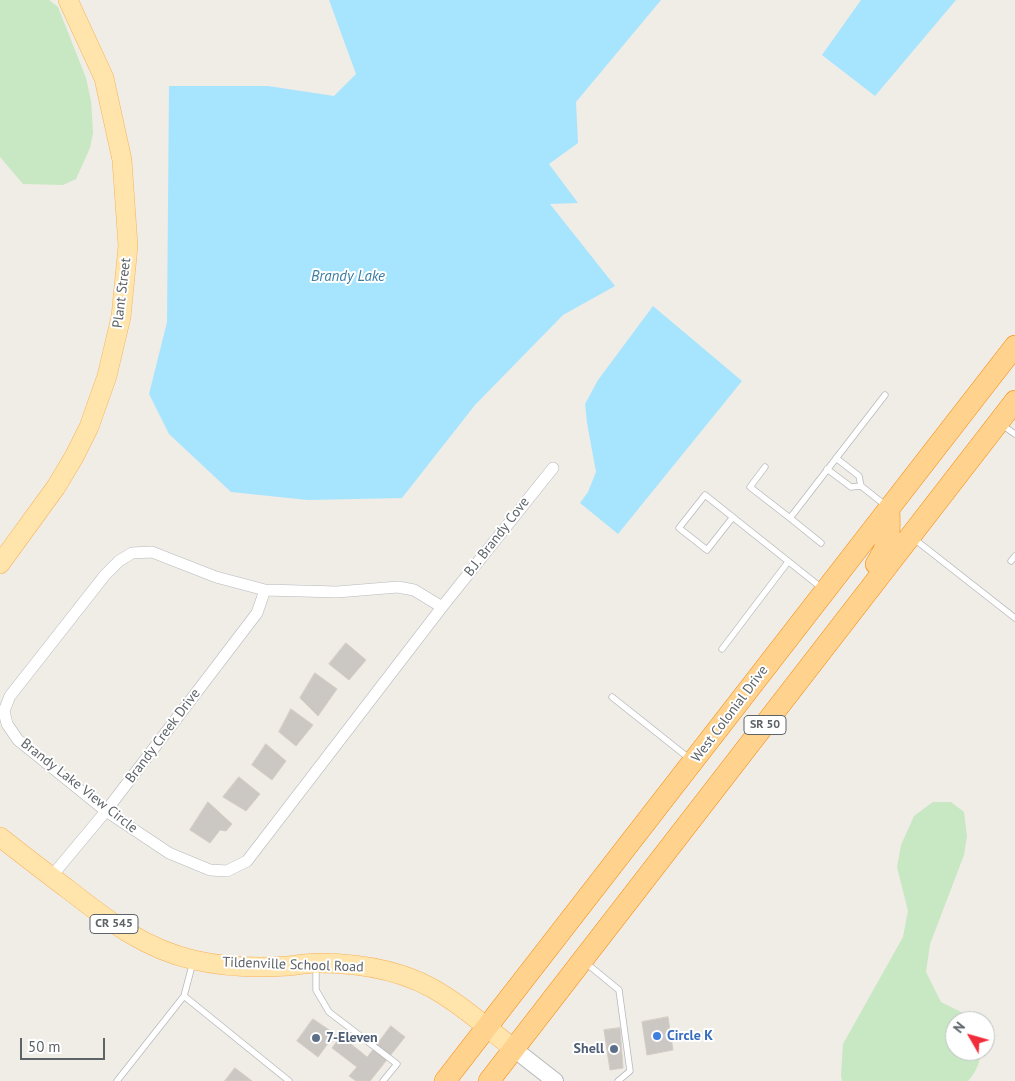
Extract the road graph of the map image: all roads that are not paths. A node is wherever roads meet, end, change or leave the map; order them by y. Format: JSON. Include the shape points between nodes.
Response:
{"nodes":[{"id":1,"x":68,"y":0,"type":"edge"},
{"id":2,"x":1015,"y":346,"type":"edge"},
{"id":3,"x":885,"y":395,"type":"dead end"},
{"id":4,"x":1015,"y":401,"type":"edge"},
{"id":5,"x":1007,"y":428,"type":"edge"},
{"id":6,"x":836,"y":458,"type":"junction"},
{"id":7,"x":921,"y":466,"type":"junction"},
{"id":8,"x":765,"y":467,"type":"dead end"},
{"id":9,"x":553,"y":468,"type":"dead end"},
{"id":10,"x":827,"y":469,"type":"junction"},
{"id":11,"x":861,"y":486,"type":"junction"},
{"id":12,"x":889,"y":508,"type":"junction"},
{"id":13,"x":733,"y":518,"type":"junction"},
{"id":14,"x":790,"y":518,"type":"junction"},
{"id":15,"x":910,"y":536,"type":"junction"},
{"id":16,"x":821,"y":543,"type":"dead end"},
{"id":17,"x":788,"y":562,"type":"junction"},
{"id":18,"x":0,"y":564,"type":"edge"},
{"id":19,"x":265,"y":590,"type":"junction"},
{"id":20,"x":824,"y":591,"type":"junction"},
{"id":21,"x":442,"y":607,"type":"junction"},
{"id":22,"x":1015,"y":618,"type":"edge"},
{"id":23,"x":844,"y":621,"type":"junction"},
{"id":24,"x":722,"y":649,"type":"dead end"},
{"id":25,"x":612,"y":697,"type":"dead end"},
{"id":26,"x":694,"y":762,"type":"junction"},
{"id":27,"x":106,"y":811,"type":"junction"},
{"id":28,"x":0,"y":837,"type":"edge"},
{"id":29,"x":52,"y":877,"type":"junction"},
{"id":30,"x":194,"y":960,"type":"junction"},
{"id":31,"x":583,"y":960,"type":"junction"},
{"id":32,"x":316,"y":963,"type":"junction"},
{"id":33,"x":184,"y":996,"type":"junction"},
{"id":34,"x":488,"y":1028,"type":"junction"},
{"id":35,"x":514,"y":1049,"type":"junction"},
{"id":36,"x":117,"y":1081,"type":"edge"},
{"id":37,"x":289,"y":1081,"type":"edge"},
{"id":38,"x":383,"y":1081,"type":"edge"},
{"id":39,"x":445,"y":1081,"type":"edge"},
{"id":40,"x":489,"y":1081,"type":"edge"},
{"id":41,"x":554,"y":1081,"type":"edge"},
{"id":42,"x":618,"y":1081,"type":"edge"}],
"edges":[{"from":1,"to":18,"type":"main road","name":"Plant Street","via":[[104,78],[122,160],[128,246],[121,316],[107,376],[89,427],[56,488]]},
{"from":2,"to":7,"type":"highway","name":"West Colonial Drive","number":"SR 50"},
{"from":3,"to":6,"type":"lane"},
{"from":4,"to":5,"type":"highway","number":"SR 50"},
{"from":5,"to":15,"type":"highway","number":"SR 50"},
{"from":6,"to":10,"type":"lane"},
{"from":6,"to":11,"type":"lane","via":[[859,476]]},
{"from":7,"to":12,"type":"highway","name":"West Colonial Drive","number":"SR 50"},
{"from":7,"to":15,"type":"highway","via":[[904,510],[903,523]]},
{"from":8,"to":14,"type":"lane","via":[[750,487]]},
{"from":9,"to":21,"type":"street","name":"B.J. Brandy Cove"},
{"from":10,"to":11,"type":"lane","via":[[851,487]]},
{"from":10,"to":14,"type":"lane"},
{"from":11,"to":12,"type":"lane"},
{"from":12,"to":20,"type":"highway","name":"West Colonial Drive","number":"SR 50"},
{"from":12,"to":23,"type":"highway","via":[[888,544]]},
{"from":13,"to":13,"type":"lane","via":[[705,495],[679,528],[707,550]]},
{"from":13,"to":17,"type":"lane"},
{"from":14,"to":16,"type":"lane"},
{"from":15,"to":22,"type":"lane"},
{"from":15,"to":23,"type":"highway","number":"SR 50"},
{"from":17,"to":20,"type":"lane"},
{"from":17,"to":24,"type":"lane"},
{"from":19,"to":21,"type":"street","name":"Brandy Lake View Circle","via":[[337,592],[398,587],[414,590]]},
{"from":19,"to":27,"type":"street","name":"Brandy Creek Drive","via":[[258,613]]},
{"from":19,"to":27,"type":"street","name":"Brandy Lake View Circle","via":[[216,577],[152,552],[132,553],[119,560],[105,575],[10,696],[4,711],[7,724],[18,740]]},
{"from":20,"to":26,"type":"highway","name":"West Colonial Drive","number":"SR 50"},
{"from":21,"to":27,"type":"street","name":"Brandy Lake View Circle","via":[[247,861],[227,871],[210,870],[169,853]]},
{"from":23,"to":31,"type":"highway","number":"SR 50"},
{"from":25,"to":26,"type":"lane"},
{"from":26,"to":34,"type":"highway","name":"West Colonial Drive","number":"SR 50"},
{"from":27,"to":29,"type":"street","name":"Brandy Creek Drive"},
{"from":28,"to":29,"type":"main road","name":"Tildenville School Road","number":"CR 545"},
{"from":29,"to":30,"type":"main road","name":"Tildenville School Road","number":"CR 545","via":[[128,933]]},
{"from":30,"to":32,"type":"main road","name":"Tildenville School Road","number":"CR 545","via":[[249,966]]},
{"from":30,"to":33,"type":"lane"},
{"from":31,"to":35,"type":"highway","number":"SR 50"},
{"from":31,"to":42,"type":"lane","via":[[619,990],[630,1071]]},
{"from":32,"to":34,"type":"main road","name":"Tildenville School Road","number":"CR 545","via":[[370,967],[411,978],[444,995]]},
{"from":32,"to":38,"type":"lane","via":[[316,990],[329,1012],[397,1064]]},
{"from":33,"to":36,"type":"lane"},
{"from":33,"to":37,"type":"lane"},
{"from":34,"to":35,"type":"main road","number":"CR 545"},
{"from":34,"to":39,"type":"highway","name":"West Colonial Drive","number":"SR 50"},
{"from":35,"to":40,"type":"highway","number":"SR 50"},
{"from":35,"to":41,"type":"main road","number":"CR 545"}]}
